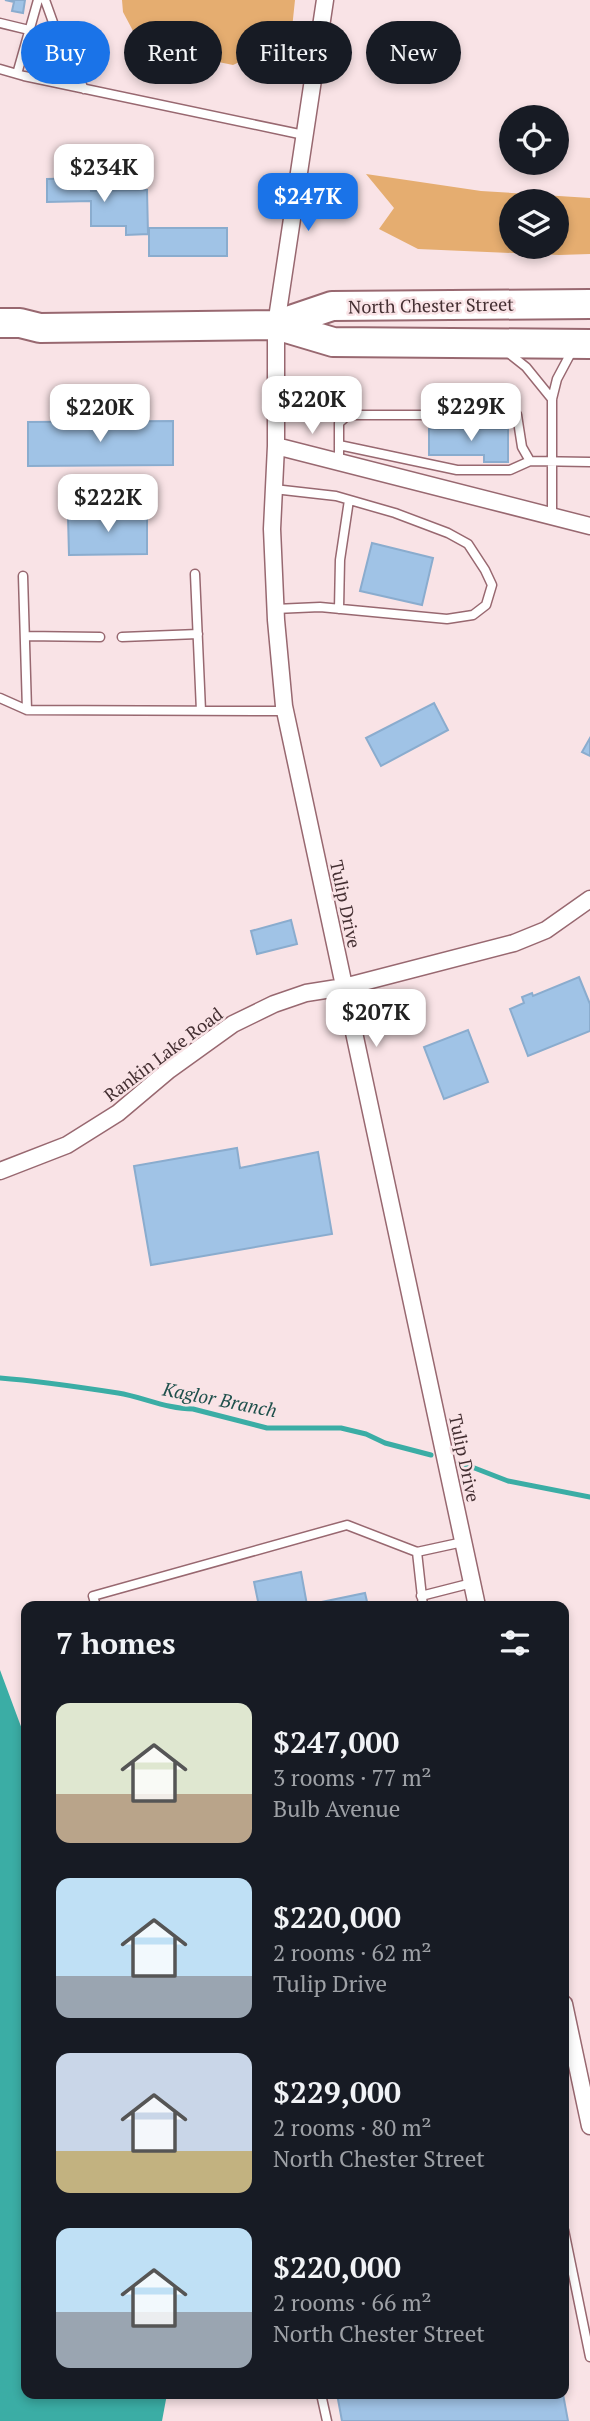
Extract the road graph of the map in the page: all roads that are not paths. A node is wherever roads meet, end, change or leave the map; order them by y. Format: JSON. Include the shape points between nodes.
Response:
{"nodes":[{"id":1,"x":38,"y":0,"type":"edge"},
{"id":2,"x":45,"y":0,"type":"edge"},
{"id":3,"x":325,"y":0,"type":"edge"},
{"id":4,"x":32,"y":21,"type":"edge"},
{"id":5,"x":0,"y":23,"type":"edge"},
{"id":6,"x":21,"y":28,"type":"edge"},
{"id":7,"x":21,"y":59,"type":"edge"},
{"id":8,"x":0,"y":69,"type":"edge"},
{"id":9,"x":17,"y":74,"type":"junction"},
{"id":10,"x":84,"y":89,"type":"junction"},
{"id":11,"x":304,"y":135,"type":"junction"},
{"id":12,"x":590,"y":304,"type":"edge"},
{"id":13,"x":0,"y":323,"type":"edge"},
{"id":14,"x":276,"y":325,"type":"junction"},
{"id":15,"x":40,"y":328,"type":"junction"},
{"id":16,"x":0,"y":341,"type":"edge"},
{"id":17,"x":496,"y":343,"type":"junction"},
{"id":18,"x":586,"y":343,"type":"edge"},
{"id":19,"x":552,"y":399,"type":"junction"},
{"id":20,"x":339,"y":445,"type":"junction"},
{"id":21,"x":276,"y":446,"type":"junction"},
{"id":22,"x":530,"y":461,"type":"junction"},
{"id":23,"x":552,"y":461,"type":"junction"},
{"id":24,"x":339,"y":462,"type":"junction"},
{"id":25,"x":590,"y":462,"type":"edge"},
{"id":26,"x":274,"y":489,"type":"junction"},
{"id":27,"x":349,"y":500,"type":"junction"},
{"id":28,"x":552,"y":517,"type":"junction"},
{"id":29,"x":590,"y":526,"type":"edge"},
{"id":30,"x":195,"y":574,"type":"dead end"},
{"id":31,"x":23,"y":576,"type":"dead end"},
{"id":32,"x":275,"y":609,"type":"junction"},
{"id":33,"x":339,"y":609,"type":"junction"},
{"id":34,"x":198,"y":634,"type":"junction"},
{"id":35,"x":25,"y":636,"type":"junction"},
{"id":36,"x":100,"y":637,"type":"dead end"},
{"id":37,"x":122,"y":637,"type":"dead end"},
{"id":38,"x":0,"y":698,"type":"edge"},
{"id":39,"x":27,"y":710,"type":"junction"},
{"id":40,"x":201,"y":711,"type":"junction"},
{"id":41,"x":285,"y":711,"type":"junction"},
{"id":42,"x":590,"y":899,"type":"edge"},
{"id":43,"x":344,"y":987,"type":"junction"},
{"id":44,"x":0,"y":1171,"type":"edge"},
{"id":45,"x":463,"y":1542,"type":"junction"},
{"id":46,"x":417,"y":1552,"type":"junction"},
{"id":47,"x":472,"y":1583,"type":"junction"},
{"id":48,"x":421,"y":1596,"type":"junction"},
{"id":49,"x":94,"y":1601,"type":"edge"},
{"id":50,"x":422,"y":1601,"type":"edge"},
{"id":51,"x":476,"y":1601,"type":"edge"},
{"id":52,"x":569,"y":2040,"type":"edge"},
{"id":53,"x":589,"y":2120,"type":"edge"},
{"id":54,"x":569,"y":2254,"type":"edge"},
{"id":55,"x":590,"y":2357,"type":"edge"},
{"id":56,"x":322,"y":2399,"type":"edge"},
{"id":57,"x":327,"y":2421,"type":"edge"}],
"edges":[{"from":1,"to":4,"type":"lane"},
{"from":2,"to":10,"type":"lane"},
{"from":3,"to":11,"type":"street","name":"Tulip Drive"},
{"from":5,"to":6,"type":"lane"},
{"from":7,"to":9,"type":"lane"},
{"from":8,"to":9,"type":"lane"},
{"from":9,"to":10,"type":"lane"},
{"from":10,"to":11,"type":"lane"},
{"from":11,"to":14,"type":"street","name":"Tulip Drive"},
{"from":12,"to":14,"type":"highway","name":"North Chester Street","via":[[332,306]]},
{"from":13,"to":15,"type":"highway","name":"North Chester Street"},
{"from":14,"to":15,"type":"highway","name":"North Chester Street"},
{"from":14,"to":17,"type":"highway","name":"North Chester Street","via":[[333,342]]},
{"from":14,"to":21,"type":"street","name":"Tulip Drive"},
{"from":15,"to":16,"type":"highway","name":"North Chester Street"},
{"from":17,"to":18,"type":"highway","name":"North Chester Street"},
{"from":17,"to":19,"type":"lane","via":[[526,367]]},
{"from":18,"to":19,"type":"lane","via":[[561,372]]},
{"from":19,"to":23,"type":"lane"},
{"from":20,"to":22,"type":"lane","via":[[457,470],[510,470]]},
{"from":20,"to":22,"type":"lane","via":[[339,423],[348,415],[517,415],[522,447]]},
{"from":20,"to":24,"type":"lane"},
{"from":21,"to":24,"type":"street"},
{"from":21,"to":26,"type":"street","name":"Tulip Drive"},
{"from":22,"to":23,"type":"lane"},
{"from":23,"to":25,"type":"lane"},
{"from":23,"to":28,"type":"lane"},
{"from":24,"to":28,"type":"street"},
{"from":26,"to":27,"type":"lane"},
{"from":26,"to":32,"type":"street","name":"Tulip Drive"},
{"from":27,"to":33,"type":"lane"},
{"from":27,"to":33,"type":"lane","via":[[406,517],[468,544],[492,586],[486,605],[473,615],[447,619]]},
{"from":28,"to":29,"type":"street"},
{"from":30,"to":34,"type":"lane"},
{"from":31,"to":35,"type":"lane"},
{"from":32,"to":33,"type":"lane"},
{"from":32,"to":41,"type":"street","name":"Tulip Drive"},
{"from":34,"to":37,"type":"lane"},
{"from":34,"to":40,"type":"lane"},
{"from":35,"to":36,"type":"lane"},
{"from":35,"to":39,"type":"lane"},
{"from":38,"to":39,"type":"lane"},
{"from":39,"to":40,"type":"lane"},
{"from":40,"to":41,"type":"lane"},
{"from":41,"to":43,"type":"street","name":"Tulip Drive"},
{"from":42,"to":43,"type":"street","name":"Rankin Lake Road","via":[[547,930],[514,943]]},
{"from":43,"to":44,"type":"street","name":"Rankin Lake Road","via":[[306,993],[233,1024],[118,1113],[67,1145]]},
{"from":43,"to":45,"type":"street","name":"Tulip Drive"},
{"from":45,"to":46,"type":"lane"},
{"from":45,"to":47,"type":"street","name":"Tulip Drive"},
{"from":46,"to":48,"type":"lane"},
{"from":46,"to":49,"type":"lane","via":[[347,1525],[93,1596]]},
{"from":47,"to":48,"type":"lane"},
{"from":47,"to":51,"type":"street","name":"Tulip Drive"},
{"from":48,"to":50,"type":"lane"},
{"from":52,"to":53,"type":"street"},
{"from":54,"to":55,"type":"lane"},
{"from":56,"to":57,"type":"lane"}]}
